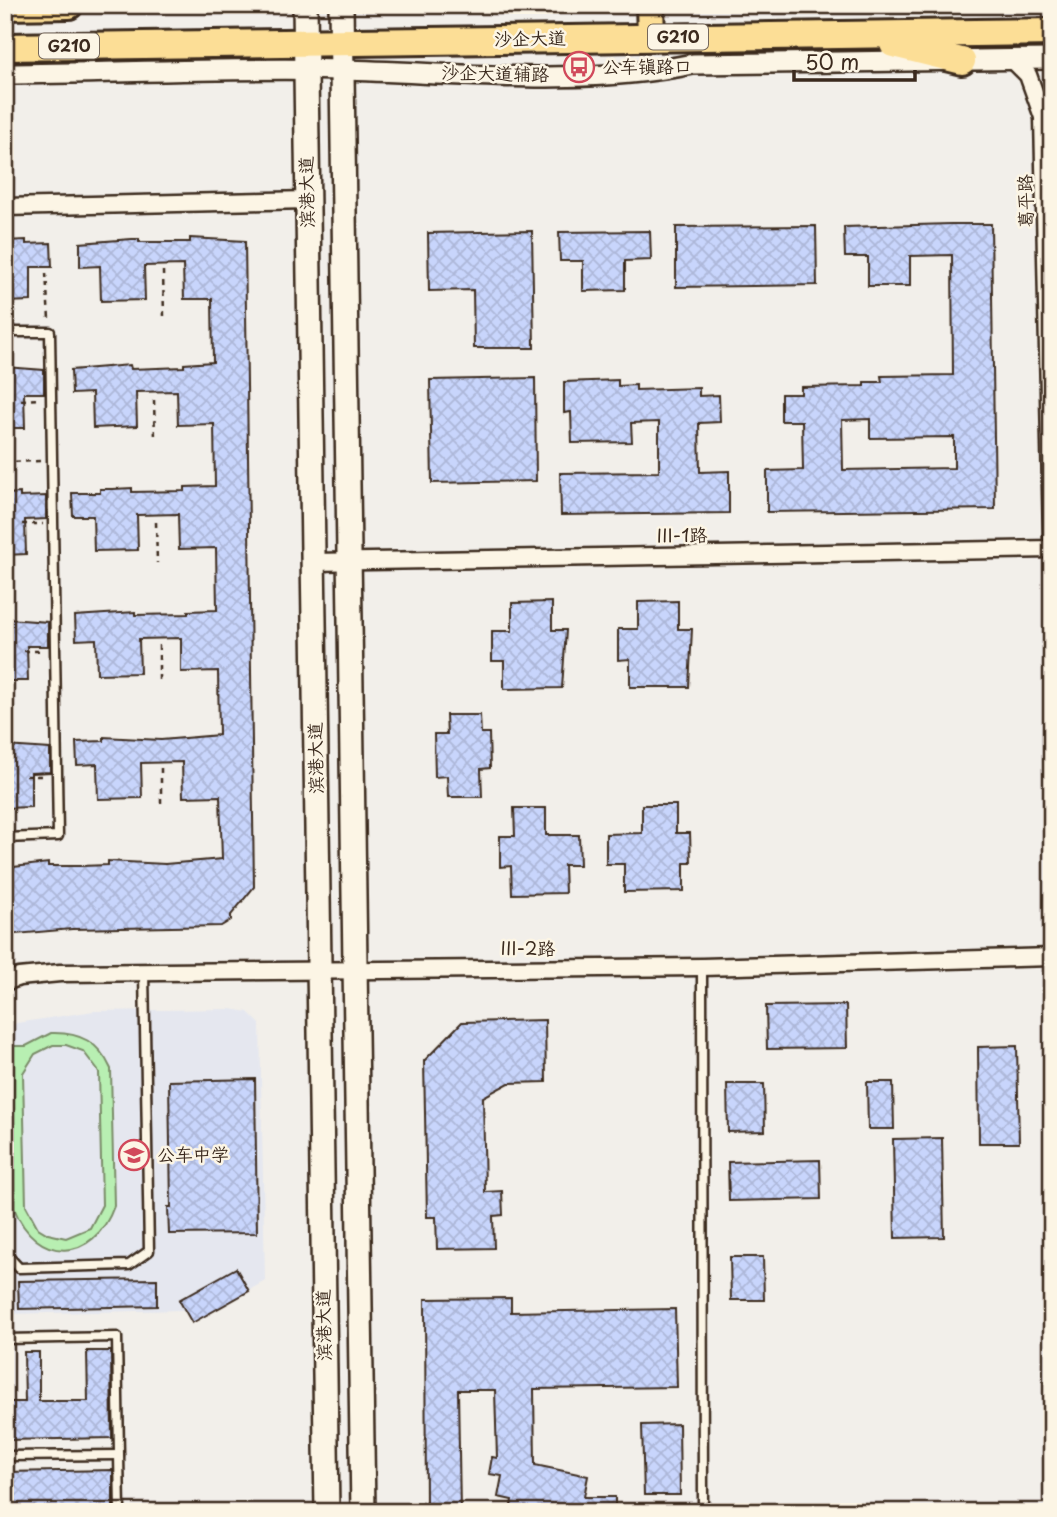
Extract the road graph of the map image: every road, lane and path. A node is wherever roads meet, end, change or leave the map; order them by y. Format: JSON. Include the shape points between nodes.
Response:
{"nodes":[{"id":1,"x":69,"y":5,"type":"edge"},
{"id":2,"x":304,"y":5,"type":"edge"},
{"id":3,"x":341,"y":5,"type":"edge"},
{"id":4,"x":650,"y":5,"type":"edge"},
{"id":5,"x":5,"y":6,"type":"edge"},
{"id":6,"x":1052,"y":32,"type":"edge"},
{"id":7,"x":854,"y":34,"type":"junction"},
{"id":8,"x":650,"y":37,"type":"junction"},
{"id":9,"x":341,"y":42,"type":"junction"},
{"id":10,"x":305,"y":43,"type":"junction"},
{"id":11,"x":5,"y":47,"type":"edge"},
{"id":12,"x":1052,"y":59,"type":"edge"},
{"id":13,"x":1013,"y":60,"type":"junction"},
{"id":14,"x":962,"y":61,"type":"junction"},
{"id":15,"x":342,"y":69,"type":"junction"},
{"id":16,"x":306,"y":70,"type":"junction"},
{"id":17,"x":5,"y":74,"type":"edge"},
{"id":18,"x":1052,"y":95,"type":"edge"},
{"id":19,"x":1044,"y":117,"type":"junction"},
{"id":20,"x":307,"y":200,"type":"junction"},
{"id":21,"x":5,"y":207,"type":"edge"},
{"id":22,"x":163,"y":271,"type":"dead end"},
{"id":23,"x":46,"y":273,"type":"dead end"},
{"id":24,"x":164,"y":317,"type":"dead end"},
{"id":25,"x":49,"y":319,"type":"dead end"},
{"id":26,"x":5,"y":332,"type":"edge"},
{"id":27,"x":51,"y":399,"type":"junction"},
{"id":28,"x":21,"y":400,"type":"dead end"},
{"id":29,"x":154,"y":400,"type":"dead end"},
{"id":30,"x":155,"y":439,"type":"dead end"},
{"id":31,"x":52,"y":460,"type":"junction"},
{"id":32,"x":5,"y":462,"type":"edge"},
{"id":33,"x":156,"y":522,"type":"dead end"},
{"id":34,"x":22,"y":524,"type":"dead end"},
{"id":35,"x":53,"y":524,"type":"junction"},
{"id":36,"x":1052,"y":537,"type":"edge"},
{"id":37,"x":1052,"y":549,"type":"edge"},
{"id":38,"x":313,"y":562,"type":"junction"},
{"id":39,"x":349,"y":562,"type":"junction"},
{"id":40,"x":157,"y":563,"type":"dead end"},
{"id":41,"x":159,"y":645,"type":"dead end"},
{"id":42,"x":55,"y":650,"type":"junction"},
{"id":43,"x":24,"y":651,"type":"dead end"},
{"id":44,"x":159,"y":680,"type":"dead end"},
{"id":45,"x":161,"y":768,"type":"dead end"},
{"id":46,"x":57,"y":775,"type":"junction"},
{"id":47,"x":26,"y":776,"type":"dead end"},
{"id":48,"x":162,"y":808,"type":"dead end"},
{"id":49,"x":5,"y":838,"type":"edge"},
{"id":50,"x":1052,"y":957,"type":"edge"},
{"id":51,"x":702,"y":967,"type":"junction"},
{"id":52,"x":319,"y":968,"type":"junction"},
{"id":53,"x":355,"y":968,"type":"junction"},
{"id":54,"x":144,"y":972,"type":"junction"},
{"id":55,"x":5,"y":982,"type":"edge"},
{"id":56,"x":5,"y":1253,"type":"edge"},
{"id":57,"x":5,"y":1339,"type":"edge"},
{"id":58,"x":119,"y":1455,"type":"junction"},
{"id":59,"x":5,"y":1457,"type":"edge"},
{"id":60,"x":120,"y":1512,"type":"edge"},
{"id":61,"x":327,"y":1512,"type":"edge"},
{"id":62,"x":363,"y":1512,"type":"edge"},
{"id":63,"x":703,"y":1512,"type":"edge"}],
"edges":[{"from":1,"to":5,"type":"highway"},
{"from":2,"to":10,"type":"main road","name":"滨港大道"},
{"from":3,"to":9,"type":"main road","name":"滨港大道"},
{"from":4,"to":8,"type":"highway"},
{"from":6,"to":7,"type":"highway","name":"沙企大道","number":"G210"},
{"from":7,"to":8,"type":"highway","name":"沙企大道","number":"G210"},
{"from":7,"to":14,"type":"highway"},
{"from":8,"to":9,"type":"highway","name":"沙企大道","number":"G210"},
{"from":9,"to":10,"type":"highway","name":"沙企大道","number":"G210"},
{"from":9,"to":15,"type":"main road","name":"滨港大道"},
{"from":10,"to":11,"type":"highway","name":"沙企大道","number":"G210"},
{"from":10,"to":16,"type":"main road","name":"滨港大道"},
{"from":12,"to":13,"type":"street","name":"沙企大道辅路"},
{"from":13,"to":14,"type":"street","name":"沙企大道辅路"},
{"from":13,"to":19,"type":"street","name":"葛平路","via":[[1028,75]]},
{"from":14,"to":15,"type":"street","name":"沙企大道辅路","via":[[693,64],[648,74],[503,76]]},
{"from":15,"to":16,"type":"street","name":"沙企大道辅路"},
{"from":15,"to":39,"type":"main road","name":"滨港大道"},
{"from":16,"to":17,"type":"street","name":"沙企大道辅路"},
{"from":16,"to":20,"type":"main road","name":"滨港大道"},
{"from":18,"to":19,"type":"street","name":"葛平路"},
{"from":19,"to":36,"type":"street","name":"葛平路"},
{"from":20,"to":21,"type":"street"},
{"from":20,"to":38,"type":"main road","name":"滨港大道"},
{"from":22,"to":24,"type":"path"},
{"from":23,"to":25,"type":"path"},
{"from":26,"to":27,"type":"lane","via":[[50,332]]},
{"from":27,"to":28,"type":"path"},
{"from":27,"to":31,"type":"lane"},
{"from":29,"to":30,"type":"path"},
{"from":31,"to":32,"type":"path"},
{"from":31,"to":35,"type":"lane"},
{"from":33,"to":40,"type":"path"},
{"from":34,"to":35,"type":"path"},
{"from":35,"to":42,"type":"lane"},
{"from":37,"to":39,"type":"street","name":"III-1路"},
{"from":38,"to":39,"type":"street","name":"III-1路"},
{"from":38,"to":52,"type":"main road","name":"滨港大道"},
{"from":39,"to":53,"type":"main road","name":"滨港大道"},
{"from":41,"to":44,"type":"path"},
{"from":42,"to":43,"type":"path"},
{"from":42,"to":46,"type":"lane"},
{"from":45,"to":48,"type":"path"},
{"from":46,"to":47,"type":"path"},
{"from":46,"to":49,"type":"lane","via":[[58,836]]},
{"from":50,"to":51,"type":"street","name":"III-2路"},
{"from":51,"to":53,"type":"street","name":"III-2路"},
{"from":51,"to":63,"type":"lane"},
{"from":52,"to":53,"type":"street","name":"III-2路"},
{"from":52,"to":54,"type":"street","name":"III-2路"},
{"from":52,"to":61,"type":"main road","name":"滨港大道"},
{"from":53,"to":62,"type":"main road","name":"滨港大道"},
{"from":54,"to":55,"type":"street","name":"III-2路","via":[[60,973]]},
{"from":54,"to":56,"type":"lane","via":[[149,1251],[129,1265],[19,1268]]},
{"from":57,"to":58,"type":"lane","via":[[117,1337]]},
{"from":58,"to":59,"type":"lane"},
{"from":58,"to":60,"type":"lane"}]}
